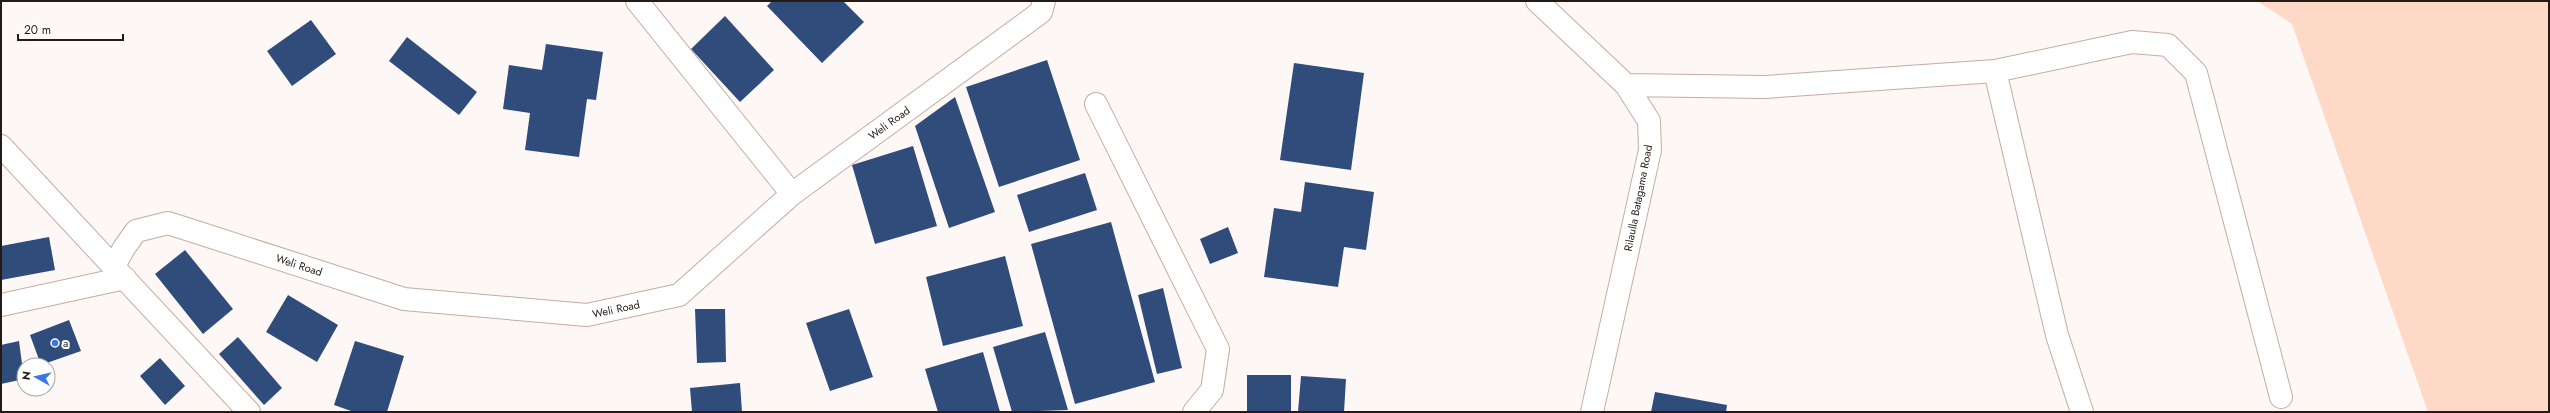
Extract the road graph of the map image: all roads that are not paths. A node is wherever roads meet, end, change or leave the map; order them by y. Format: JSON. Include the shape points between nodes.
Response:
{"nodes":[{"id":1,"x":637,"y":1,"type":"edge"},
{"id":2,"x":1044,"y":1,"type":"edge"},
{"id":3,"x":1537,"y":1,"type":"edge"},
{"id":4,"x":1995,"y":71,"type":"junction"},
{"id":5,"x":1626,"y":85,"type":"junction"},
{"id":6,"x":1096,"y":104,"type":"dead end"},
{"id":7,"x":1,"y":146,"type":"edge"},
{"id":8,"x":792,"y":194,"type":"junction"},
{"id":9,"x":120,"y":272,"type":"junction"},
{"id":10,"x":1,"y":304,"type":"edge"},
{"id":11,"x":2282,"y":397,"type":"dead end"},
{"id":12,"x":249,"y":412,"type":"edge"},
{"id":13,"x":1194,"y":412,"type":"edge"},
{"id":14,"x":1592,"y":412,"type":"edge"},
{"id":15,"x":2082,"y":412,"type":"edge"}],
"edges":[{"from":1,"to":8,"type":"street"},
{"from":2,"to":8,"type":"street","name":"Weli Road","via":[[1041,12]]},
{"from":3,"to":5,"type":"street","name":"Rilaulla Batagama Road"},
{"from":4,"to":5,"type":"street","via":[[1765,86]]},
{"from":4,"to":11,"type":"street","via":[[2132,42],[2168,46],[2196,73]]},
{"from":4,"to":15,"type":"street","via":[[2057,335]]},
{"from":5,"to":14,"type":"street","name":"Rilaulla Batagama Road","via":[[1649,121],[1650,150]]},
{"from":6,"to":13,"type":"street","via":[[1218,349],[1212,390]]},
{"from":7,"to":9,"type":"street"},
{"from":8,"to":9,"type":"street","name":"Weli Road","via":[[679,295],[587,315],[404,299],[168,222],[136,231],[124,248]]},
{"from":9,"to":10,"type":"street"},
{"from":9,"to":12,"type":"street"}]}
